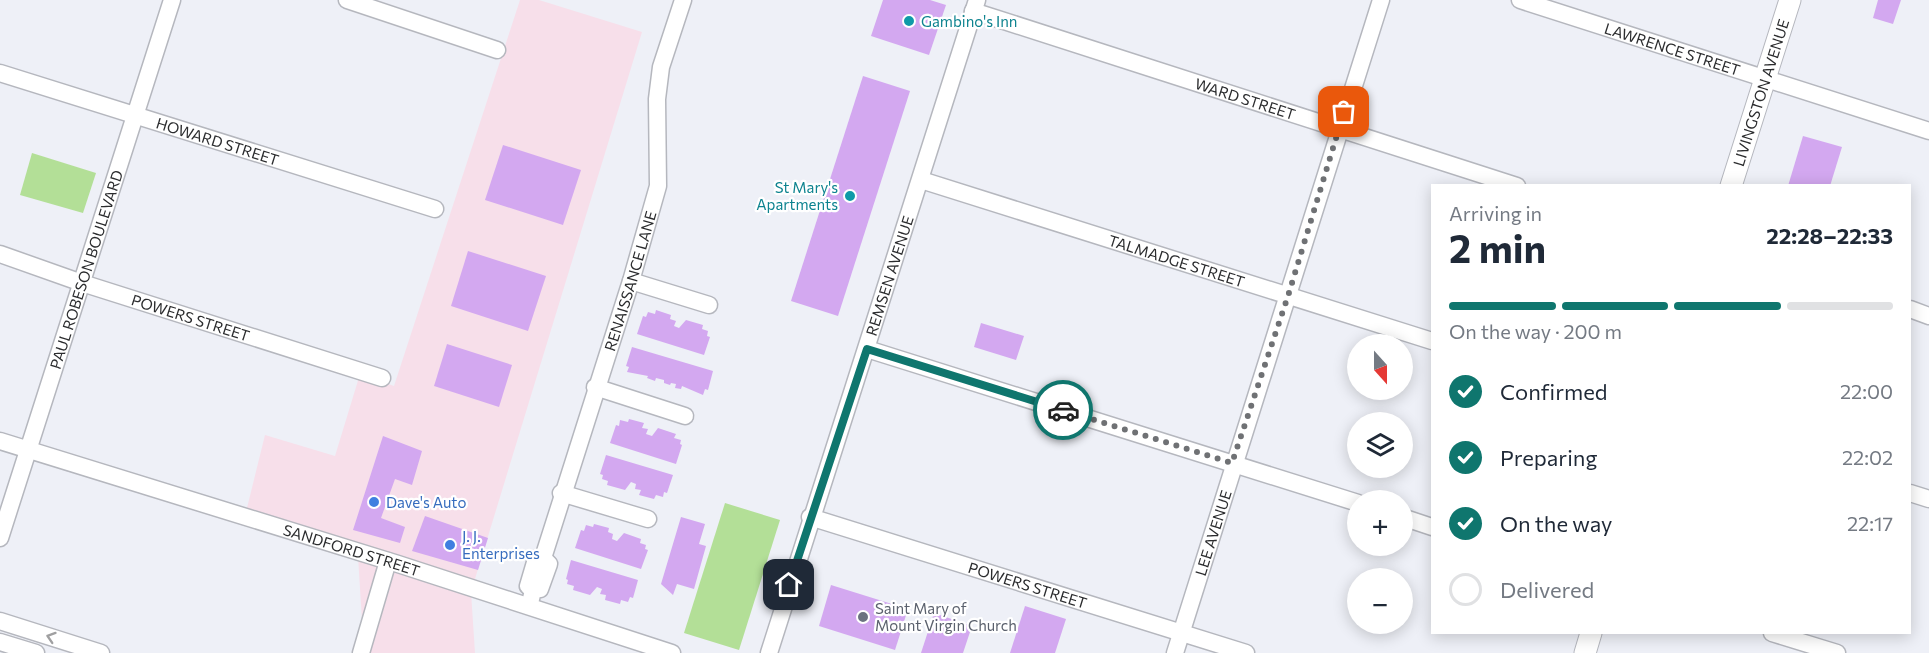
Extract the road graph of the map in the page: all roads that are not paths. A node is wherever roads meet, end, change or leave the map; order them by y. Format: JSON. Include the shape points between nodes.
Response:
{"nodes":[{"id":1,"x":172,"y":0,"type":"edge"},
{"id":2,"x":347,"y":0,"type":"edge"},
{"id":3,"x":682,"y":0,"type":"edge"},
{"id":4,"x":1381,"y":0,"type":"edge"},
{"id":5,"x":1520,"y":0,"type":"edge"},
{"id":6,"x":1790,"y":0,"type":"edge"},
{"id":7,"x":975,"y":6,"type":"edge"},
{"id":8,"x":497,"y":50,"type":"dead end"},
{"id":9,"x":0,"y":73,"type":"edge"},
{"id":10,"x":1765,"y":79,"type":"junction"},
{"id":11,"x":135,"y":116,"type":"junction"},
{"id":12,"x":1338,"y":129,"type":"junction"},
{"id":13,"x":1929,"y":131,"type":"edge"},
{"id":14,"x":921,"y":180,"type":"junction"},
{"id":15,"x":1511,"y":184,"type":"edge"},
{"id":16,"x":1732,"y":184,"type":"edge"},
{"id":17,"x":435,"y":209,"type":"dead end"},
{"id":18,"x":0,"y":254,"type":"edge"},
{"id":19,"x":631,"y":281,"type":"junction"},
{"id":20,"x":82,"y":283,"type":"junction"},
{"id":21,"x":1288,"y":296,"type":"junction"},
{"id":22,"x":710,"y":305,"type":"dead end"},
{"id":23,"x":1911,"y":309,"type":"edge"},
{"id":24,"x":1929,"y":316,"type":"edge"},
{"id":25,"x":1431,"y":341,"type":"edge"},
{"id":26,"x":867,"y":349,"type":"junction"},
{"id":27,"x":382,"y":378,"type":"dead end"},
{"id":28,"x":595,"y":387,"type":"junction"},
{"id":29,"x":685,"y":416,"type":"dead end"},
{"id":30,"x":0,"y":441,"type":"edge"},
{"id":31,"x":28,"y":449,"type":"junction"},
{"id":32,"x":1232,"y":463,"type":"junction"},
{"id":33,"x":561,"y":493,"type":"junction"},
{"id":34,"x":1911,"y":493,"type":"edge"},
{"id":35,"x":1929,"y":499,"type":"edge"},
{"id":36,"x":1347,"y":500,"type":"edge"},
{"id":37,"x":810,"y":516,"type":"junction"},
{"id":38,"x":648,"y":519,"type":"dead end"},
{"id":39,"x":1413,"y":521,"type":"edge"},
{"id":40,"x":1431,"y":527,"type":"edge"},
{"id":41,"x":0,"y":538,"type":"edge"},
{"id":42,"x":388,"y":561,"type":"junction"},
{"id":43,"x":531,"y":598,"type":"junction"},
{"id":44,"x":0,"y":621,"type":"edge"},
{"id":45,"x":1181,"y":633,"type":"junction"},
{"id":46,"x":1591,"y":634,"type":"edge"},
{"id":47,"x":1775,"y":634,"type":"edge"},
{"id":48,"x":0,"y":642,"type":"edge"},
{"id":49,"x":36,"y":653,"type":"edge"},
{"id":50,"x":101,"y":653,"type":"edge"},
{"id":51,"x":361,"y":653,"type":"edge"},
{"id":52,"x":672,"y":653,"type":"edge"},
{"id":53,"x":769,"y":653,"type":"edge"},
{"id":54,"x":1175,"y":653,"type":"edge"},
{"id":55,"x":1246,"y":653,"type":"edge"},
{"id":56,"x":1585,"y":653,"type":"edge"},
{"id":57,"x":1836,"y":653,"type":"edge"}],
"edges":[{"from":1,"to":11,"type":"street","name":"PAUL ROBESON BOULEVARD"},
{"from":2,"to":8,"type":"street"},
{"from":3,"to":19,"type":"street","name":"RENAISSANCE LANE","via":[[657,99],[658,186]]},
{"from":4,"to":12,"type":"street","name":"LEE AVENUE"},
{"from":5,"to":10,"type":"street","name":"LAWRENCE STREET"},
{"from":6,"to":10,"type":"main road","name":"LIVINGSTON AVENUE"},
{"from":7,"to":12,"type":"street","name":"WARD STREET"},
{"from":7,"to":14,"type":"street","name":"REMSEN AVENUE"},
{"from":9,"to":11,"type":"street","name":"HOWARD STREET"},
{"from":10,"to":13,"type":"street","name":"LAWRENCE STREET"},
{"from":10,"to":16,"type":"main road","name":"LIVINGSTON AVENUE"},
{"from":11,"to":17,"type":"street","name":"HOWARD STREET"},
{"from":11,"to":20,"type":"street","name":"PAUL ROBESON BOULEVARD"},
{"from":12,"to":15,"type":"street","name":"WARD STREET"},
{"from":12,"to":21,"type":"street","name":"LEE AVENUE"},
{"from":14,"to":21,"type":"street","name":"TALMADGE STREET"},
{"from":14,"to":26,"type":"street","name":"REMSEN AVENUE"},
{"from":18,"to":20,"type":"street","name":"POWERS STREET"},
{"from":19,"to":22,"type":"street"},
{"from":19,"to":28,"type":"street","name":"RENAISSANCE LANE"},
{"from":20,"to":27,"type":"street","name":"POWERS STREET"},
{"from":20,"to":31,"type":"street","name":"PAUL ROBESON BOULEVARD"},
{"from":21,"to":25,"type":"street","name":"TALMADGE STREET"},
{"from":21,"to":32,"type":"street","name":"LEE AVENUE"},
{"from":23,"to":24,"type":"street"},
{"from":26,"to":32,"type":"street"},
{"from":26,"to":37,"type":"street","name":"REMSEN AVENUE"},
{"from":28,"to":29,"type":"street"},
{"from":28,"to":33,"type":"street","name":"RENAISSANCE LANE"},
{"from":30,"to":31,"type":"street","name":"SANDFORD STREET"},
{"from":31,"to":41,"type":"street","name":"PAUL ROBESON BOULEVARD"},
{"from":31,"to":42,"type":"street","name":"SANDFORD STREET"},
{"from":32,"to":36,"type":"street"},
{"from":32,"to":45,"type":"street","name":"LEE AVENUE"},
{"from":33,"to":38,"type":"street"},
{"from":33,"to":43,"type":"street","name":"RENAISSANCE LANE","via":[[543,558],[549,564],[540,589]]},
{"from":34,"to":35,"type":"street"},
{"from":37,"to":45,"type":"street","name":"POWERS STREET"},
{"from":37,"to":53,"type":"street","name":"REMSEN AVENUE"},
{"from":39,"to":40,"type":"street"},
{"from":42,"to":43,"type":"street","name":"SANDFORD STREET"},
{"from":42,"to":51,"type":"street"},
{"from":43,"to":52,"type":"street","name":"SANDFORD STREET"},
{"from":50,"to":44,"type":"street","one_way":true},
{"from":45,"to":54,"type":"street","name":"LEE AVENUE"},
{"from":45,"to":55,"type":"street","name":"POWERS STREET"},
{"from":46,"to":56,"type":"main road"},
{"from":47,"to":57,"type":"street"},
{"from":48,"to":49,"type":"street"}]}
